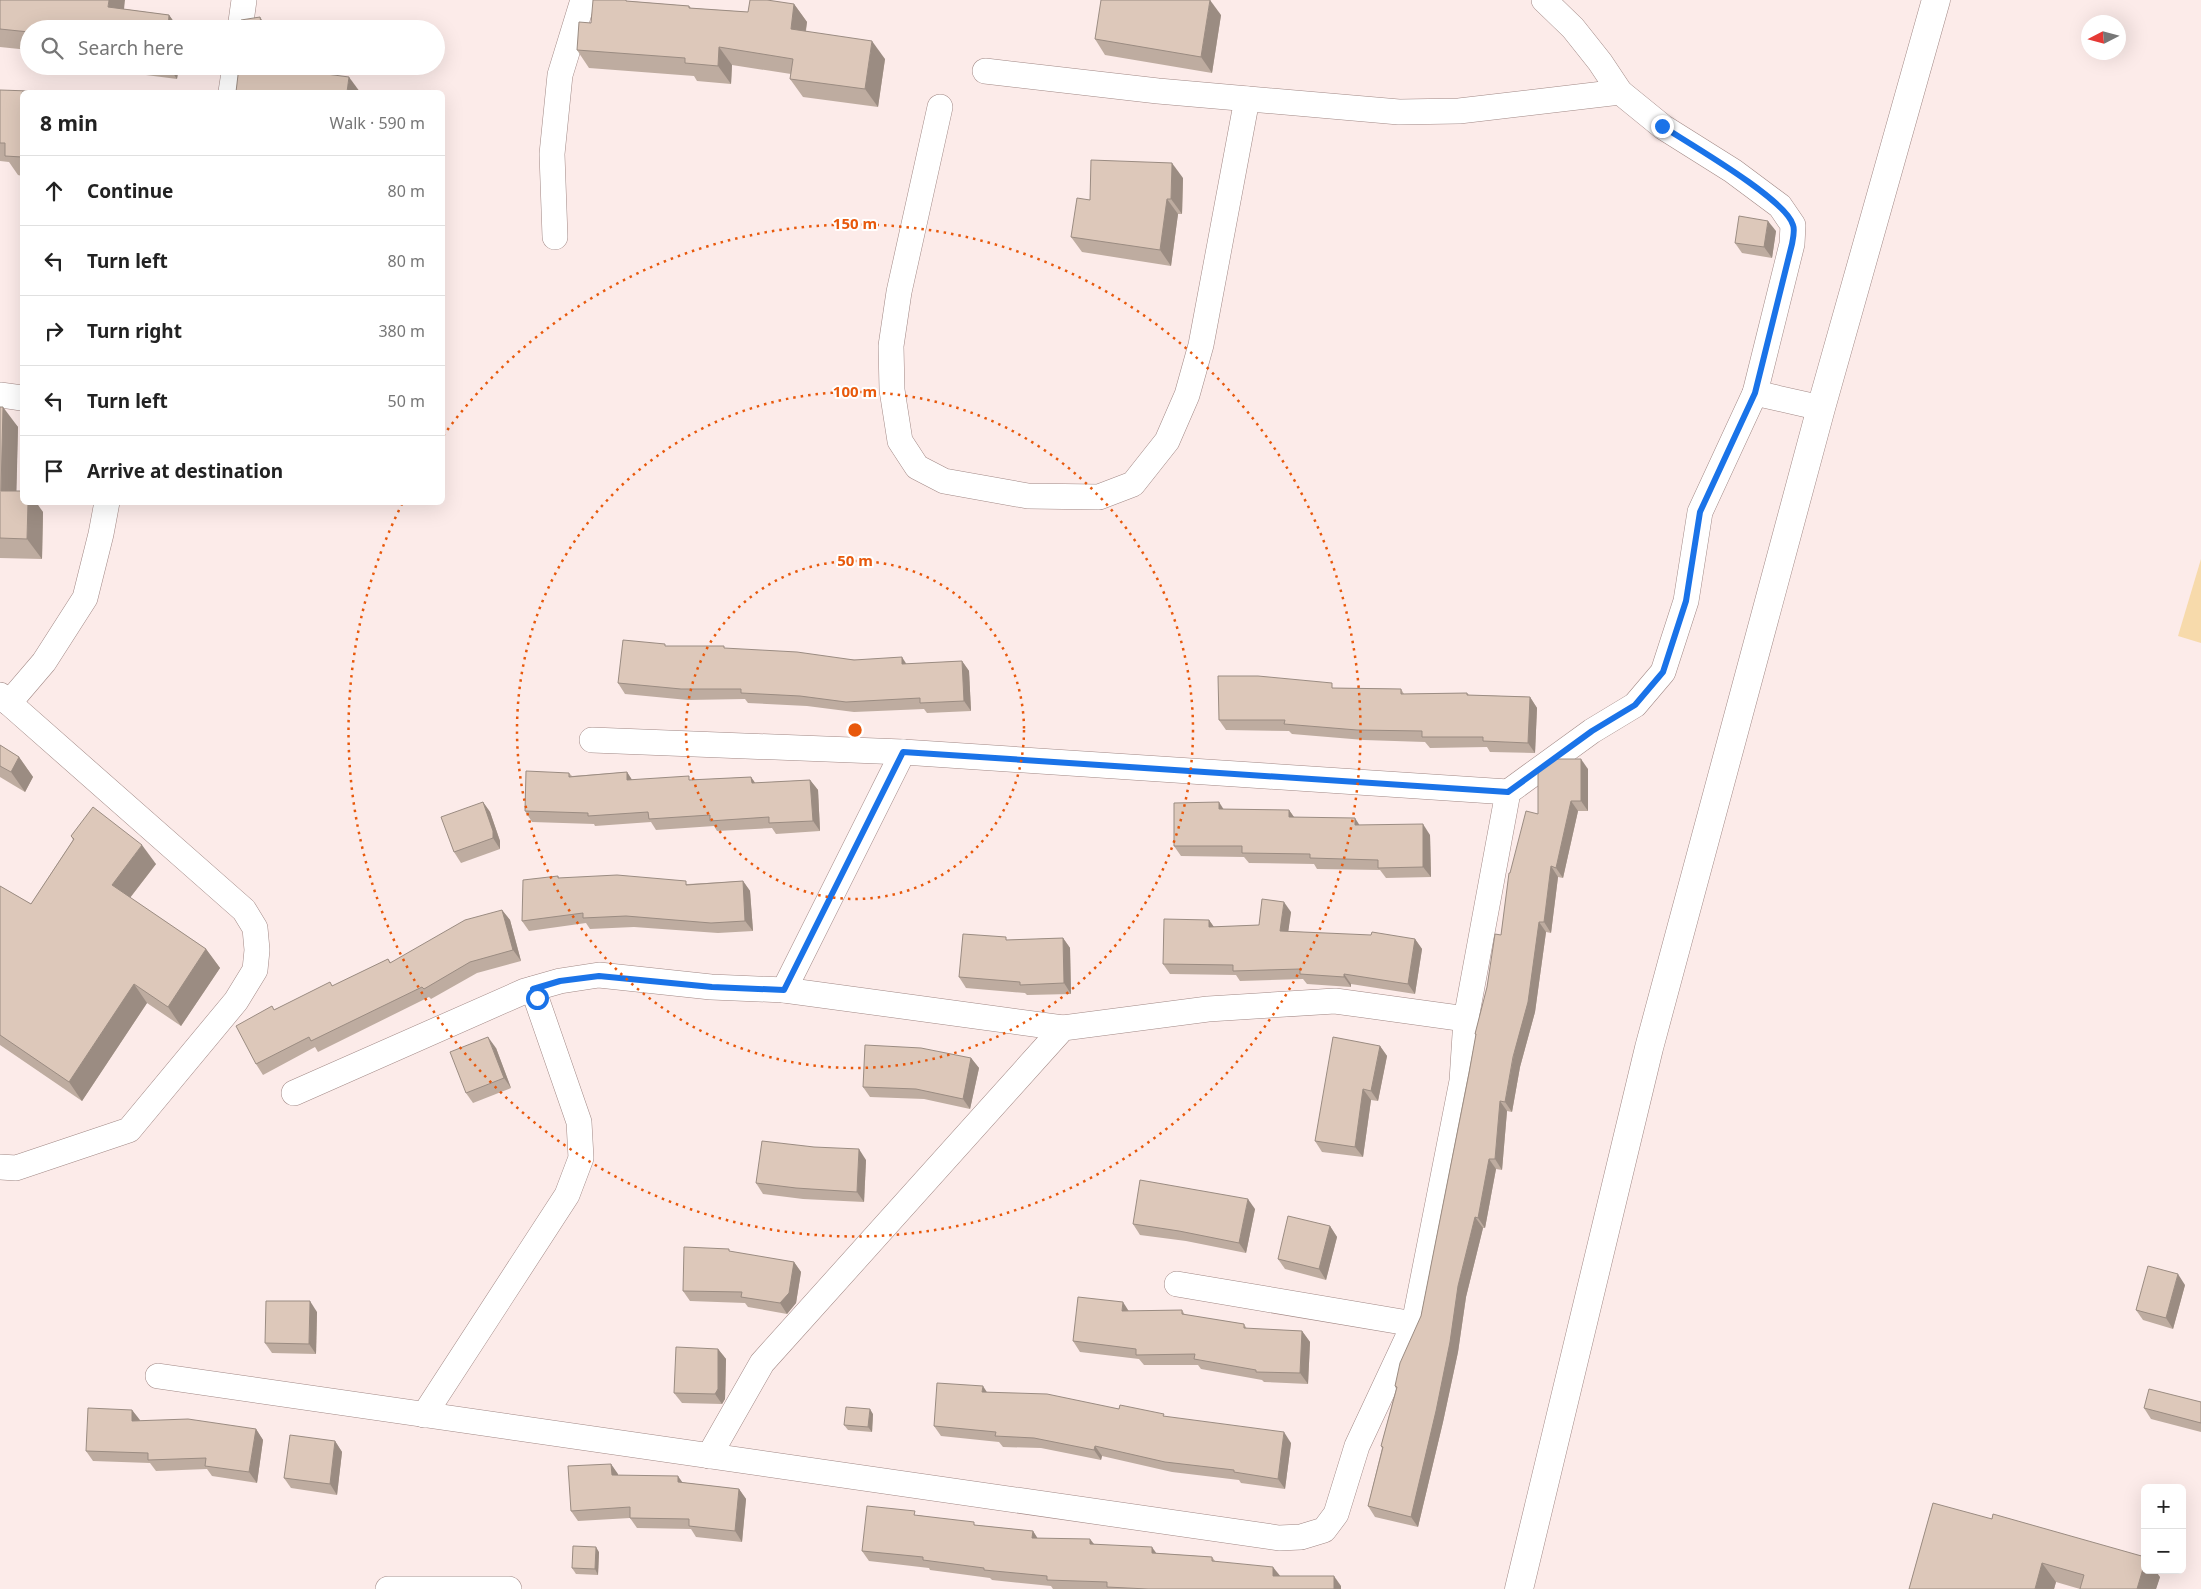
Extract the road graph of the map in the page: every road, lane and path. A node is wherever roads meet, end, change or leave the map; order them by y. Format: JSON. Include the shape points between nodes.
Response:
{"nodes":[{"id":1,"x":244,"y":0,"type":"edge"},
{"id":2,"x":583,"y":0,"type":"edge"},
{"id":3,"x":1544,"y":0,"type":"edge"},
{"id":4,"x":1936,"y":0,"type":"edge"},
{"id":5,"x":241,"y":20,"type":"edge"},
{"id":6,"x":985,"y":71,"type":"dead end"},
{"id":7,"x":234,"y":75,"type":"edge"},
{"id":8,"x":231,"y":90,"type":"edge"},
{"id":9,"x":1620,"y":92,"type":"junction"},
{"id":10,"x":1247,"y":99,"type":"junction"},
{"id":11,"x":940,"y":107,"type":"dead end"},
{"id":12,"x":554,"y":237,"type":"dead end"},
{"id":13,"x":1755,"y":393,"type":"junction"},
{"id":14,"x":0,"y":395,"type":"edge"},
{"id":15,"x":20,"y":398,"type":"edge"},
{"id":16,"x":1821,"y":408,"type":"junction"},
{"id":17,"x":106,"y":505,"type":"edge"},
{"id":18,"x":4,"y":699,"type":"edge"},
{"id":19,"x":592,"y":740,"type":"dead end"},
{"id":20,"x":903,"y":752,"type":"junction"},
{"id":21,"x":1508,"y":792,"type":"junction"},
{"id":22,"x":533,"y":989,"type":"junction"},
{"id":23,"x":784,"y":990,"type":"junction"},
{"id":24,"x":1466,"y":1019,"type":"junction"},
{"id":25,"x":1063,"y":1028,"type":"junction"},
{"id":26,"x":294,"y":1093,"type":"dead end"},
{"id":27,"x":0,"y":1167,"type":"edge"},
{"id":28,"x":1177,"y":1284,"type":"dead end"},
{"id":29,"x":1414,"y":1324,"type":"junction"},
{"id":30,"x":158,"y":1376,"type":"dead end"},
{"id":31,"x":424,"y":1415,"type":"junction"},
{"id":32,"x":708,"y":1456,"type":"junction"},
{"id":33,"x":388,"y":1589,"type":"edge"},
{"id":34,"x":494,"y":1589,"type":"edge"},
{"id":35,"x":1519,"y":1589,"type":"edge"}],
"edges":[{"from":1,"to":5,"type":"street"},
{"from":2,"to":12,"type":"street","via":[[560,75],[552,154]]},
{"from":3,"to":9,"type":"street","via":[[1573,28]]},
{"from":4,"to":16,"type":"main road"},
{"from":6,"to":10,"type":"street"},
{"from":7,"to":8,"type":"street"},
{"from":9,"to":10,"type":"street","via":[[1459,111],[1398,112]]},
{"from":9,"to":13,"type":"street","via":[[1662,126],[1733,171],[1780,206],[1793,225],[1792,244]]},
{"from":10,"to":11,"type":"street","via":[[1201,344],[1187,395],[1167,441],[1133,484],[1098,498],[1028,496],[944,481],[917,467],[900,441],[892,390],[892,346],[899,292]]},
{"from":13,"to":16,"type":"street"},
{"from":13,"to":21,"type":"street","via":[[1700,512],[1686,601],[1663,672],[1635,705],[1592,731]]},
{"from":14,"to":15,"type":"street"},
{"from":16,"to":35,"type":"main road","via":[[1649,1048]]},
{"from":17,"to":18,"type":"street","via":[[85,598],[44,662]]},
{"from":18,"to":27,"type":"street","via":[[244,910],[255,928],[257,950],[255,970],[236,1001],[129,1130],[16,1168]]},
{"from":19,"to":20,"type":"street"},
{"from":20,"to":21,"type":"street"},
{"from":20,"to":23,"type":"street"},
{"from":21,"to":24,"type":"street"},
{"from":22,"to":23,"type":"street","via":[[560,981],[599,976]]},
{"from":22,"to":26,"type":"street"},
{"from":22,"to":31,"type":"street","via":[[579,1122],[581,1158],[567,1195]]},
{"from":23,"to":25,"type":"street"},
{"from":24,"to":25,"type":"street","via":[[1335,1001],[1208,1009]]},
{"from":24,"to":29,"type":"street","via":[[1462,1081]]},
{"from":25,"to":32,"type":"street","via":[[762,1363]]},
{"from":28,"to":29,"type":"street"},
{"from":29,"to":32,"type":"street","via":[[1357,1446],[1336,1514],[1324,1530],[1300,1537],[1279,1538]]},
{"from":30,"to":31,"type":"street"},
{"from":31,"to":32,"type":"street"},
{"from":33,"to":34,"type":"street"}]}
